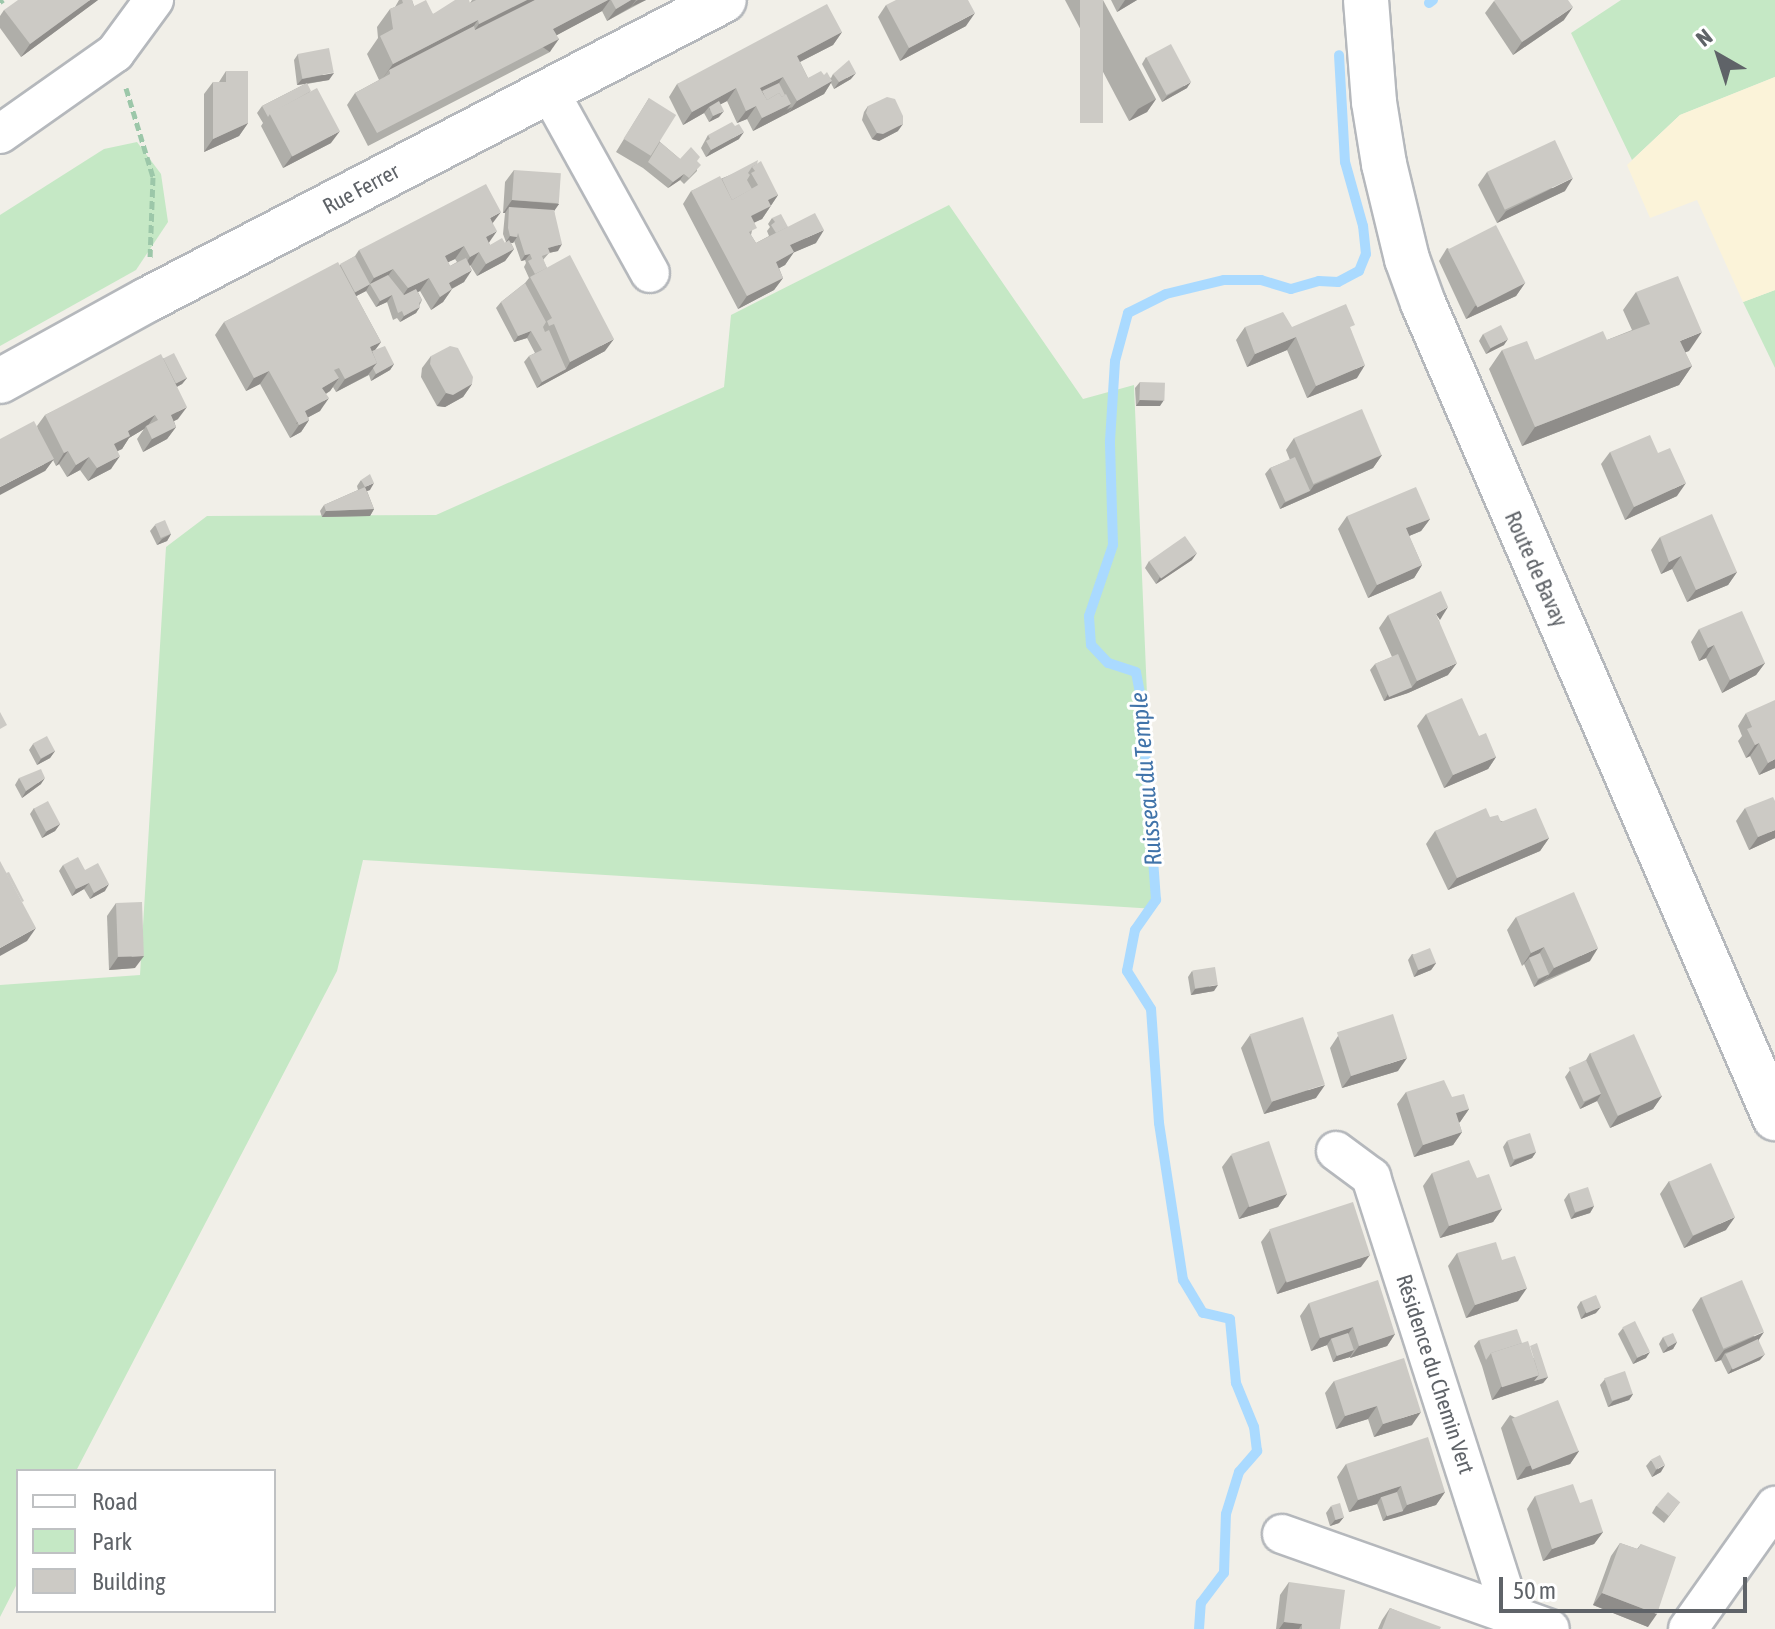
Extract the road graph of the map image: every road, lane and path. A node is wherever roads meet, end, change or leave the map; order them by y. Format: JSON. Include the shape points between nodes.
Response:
{"nodes":[{"id":1,"x":154,"y":0,"type":"edge"},
{"id":2,"x":724,"y":0,"type":"edge"},
{"id":3,"x":1366,"y":0,"type":"edge"},
{"id":4,"x":115,"y":53,"type":"junction"},
{"id":5,"x":549,"y":91,"type":"junction"},
{"id":6,"x":0,"y":134,"type":"edge"},
{"id":7,"x":650,"y":273,"type":"dead end"},
{"id":8,"x":147,"y":300,"type":"junction"},
{"id":9,"x":0,"y":381,"type":"edge"},
{"id":10,"x":1775,"y":1118,"type":"edge"},
{"id":11,"x":1336,"y":1151,"type":"dead end"},
{"id":12,"x":1775,"y":1506,"type":"edge"},
{"id":13,"x":1282,"y":1534,"type":"dead end"},
{"id":14,"x":1511,"y":1612,"type":"junction"},
{"id":15,"x":1550,"y":1629,"type":"edge"},
{"id":16,"x":1688,"y":1629,"type":"edge"}],
"edges":[{"from":1,"to":4,"type":"street"},
{"from":2,"to":5,"type":"main road","name":"Rue Ferrer"},
{"from":3,"to":10,"type":"main road","name":"Route de Bavay","via":[[1384,164],[1423,303]]},
{"from":4,"to":6,"type":"street"},
{"from":4,"to":8,"type":"path","via":[[153,177]]},
{"from":5,"to":7,"type":"street"},
{"from":5,"to":8,"type":"main road","name":"Rue Ferrer"},
{"from":8,"to":9,"type":"main road","name":"Rue Ferrer"},
{"from":11,"to":14,"type":"street","name":"Résidence du Chemin Vert","via":[[1371,1177]]},
{"from":12,"to":16,"type":"street"},
{"from":13,"to":14,"type":"street"},
{"from":14,"to":15,"type":"street"}]}
